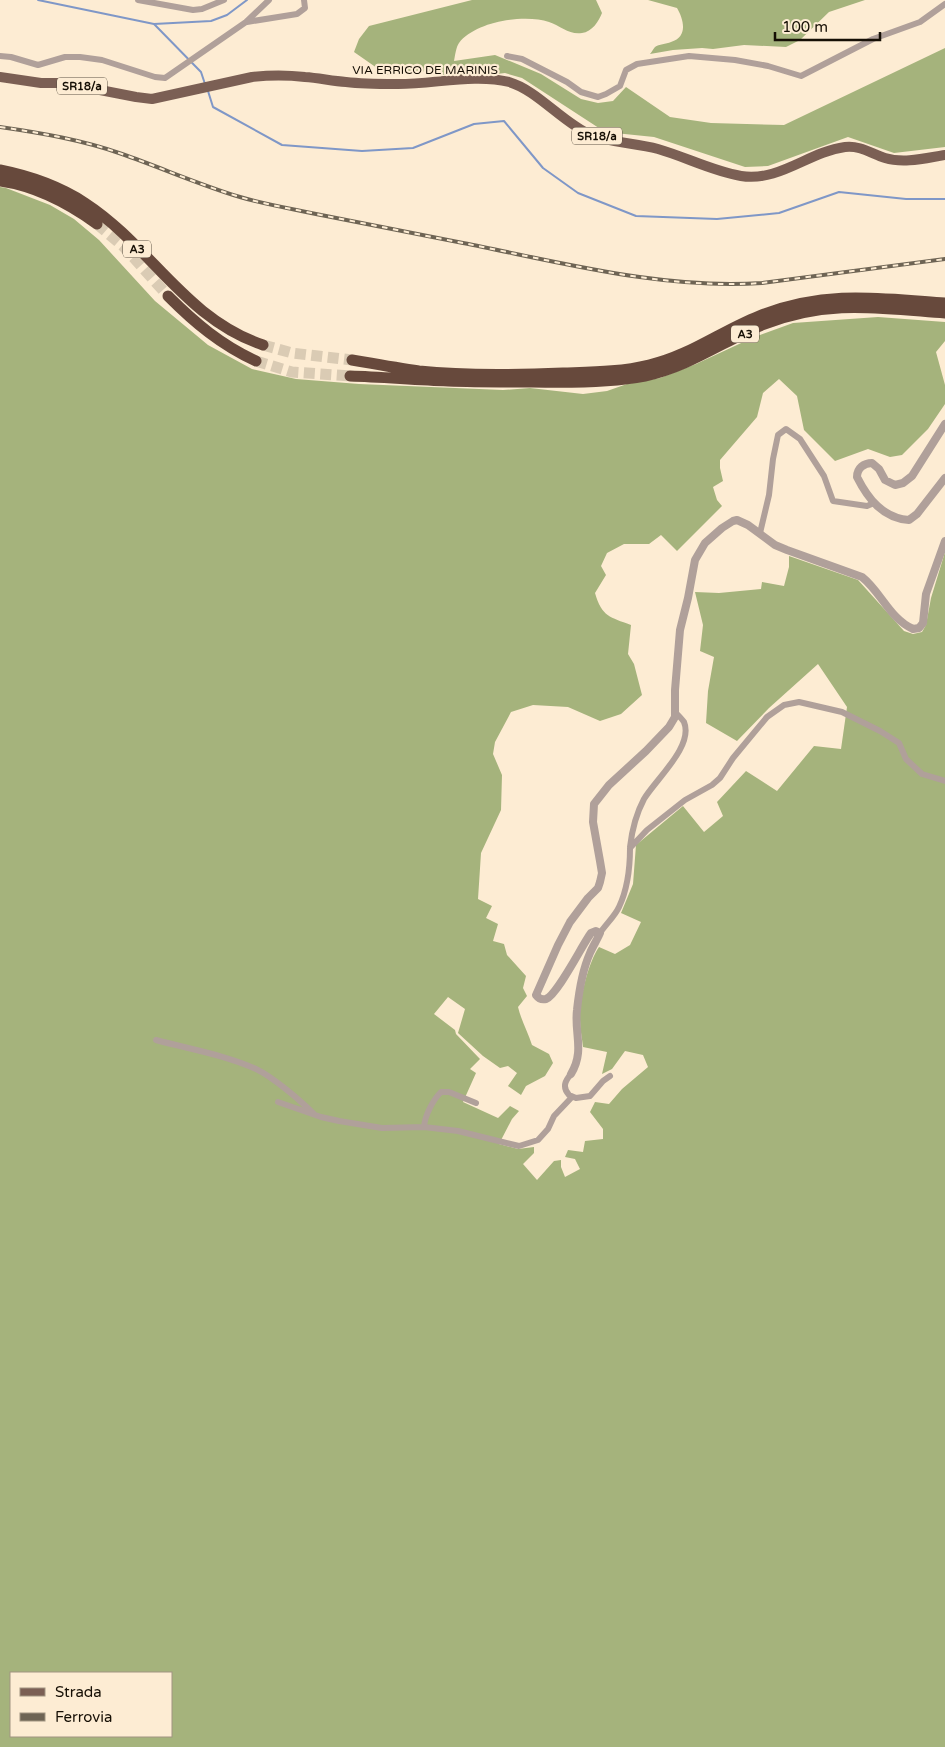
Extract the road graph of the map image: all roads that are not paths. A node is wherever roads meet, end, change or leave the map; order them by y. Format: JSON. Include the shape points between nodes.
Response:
{"nodes":[{"id":1,"x":138,"y":0,"type":"edge"},
{"id":2,"x":224,"y":0,"type":"edge"},
{"id":3,"x":269,"y":0,"type":"edge"},
{"id":4,"x":304,"y":0,"type":"edge"},
{"id":5,"x":945,"y":4,"type":"edge"},
{"id":6,"x":246,"y":22,"type":"junction"},
{"id":7,"x":0,"y":56,"type":"edge"},
{"id":8,"x":507,"y":56,"type":"dead end"},
{"id":9,"x":0,"y":77,"type":"edge"},
{"id":10,"x":945,"y":155,"type":"edge"},
{"id":11,"x":0,"y":170,"type":"edge"},
{"id":12,"x":0,"y":181,"type":"edge"},
{"id":13,"x":97,"y":224,"type":"tunnel mouth"},
{"id":14,"x":168,"y":296,"type":"tunnel mouth"},
{"id":15,"x":945,"y":303,"type":"edge"},
{"id":16,"x":945,"y":313,"type":"edge"},
{"id":17,"x":263,"y":345,"type":"tunnel mouth"},
{"id":18,"x":352,"y":360,"type":"tunnel mouth"},
{"id":19,"x":256,"y":361,"type":"tunnel mouth"},
{"id":20,"x":420,"y":375,"type":"junction"},
{"id":21,"x":350,"y":376,"type":"tunnel mouth"},
{"id":22,"x":549,"y":378,"type":"junction"},
{"id":23,"x":945,"y":424,"type":"edge"},
{"id":24,"x":945,"y":478,"type":"edge"},
{"id":25,"x":874,"y":503,"type":"junction"},
{"id":26,"x":760,"y":533,"type":"junction"},
{"id":27,"x":945,"y":540,"type":"edge"},
{"id":28,"x":676,"y":713,"type":"junction"},
{"id":29,"x":945,"y":781,"type":"edge"},
{"id":30,"x":630,"y":848,"type":"junction"},
{"id":31,"x":600,"y":933,"type":"junction"},
{"id":32,"x":156,"y":1040,"type":"dead end"},
{"id":33,"x":610,"y":1076,"type":"dead end"},
{"id":34,"x":569,"y":1077,"type":"joint"},
{"id":35,"x":572,"y":1098,"type":"junction"},
{"id":36,"x":278,"y":1102,"type":"dead end"},
{"id":37,"x":476,"y":1104,"type":"dead end"},
{"id":38,"x":315,"y":1115,"type":"junction"},
{"id":39,"x":424,"y":1127,"type":"junction"}],
"edges":[{"from":1,"to":2,"type":"street","via":[[194,10]]},
{"from":3,"to":6,"type":"street"},
{"from":4,"to":6,"type":"street","via":[[305,8],[297,14]]},
{"from":5,"to":8,"type":"street","via":[[920,22],[873,39],[801,76],[736,60],[689,56],[636,64],[626,70],[620,86],[598,98],[522,59]]},
{"from":6,"to":7,"type":"street","via":[[164,78],[102,60],[65,57],[38,65]]},
{"from":9,"to":10,"type":"main road","name":"VIA ERRICO DE MARINIS","number":"SR18/a","via":[[64,83],[152,99],[252,77],[278,75],[379,84],[474,79],[508,82],[592,135],[754,177],[847,147],[898,160]]},
{"from":11,"to":17,"type":"highway","number":"A3","via":[[46,183],[85,204],[109,222],[202,312],[238,335]]},
{"from":12,"to":13,"type":"highway","via":[[53,197]]},
{"from":14,"to":19,"type":"highway","via":[[210,335]]},
{"from":15,"to":22,"type":"highway","number":"A3","via":[[852,297],[809,301],[758,316],[665,361],[632,369]]},
{"from":16,"to":22,"type":"highway","number":"A3","via":[[852,307],[810,311],[762,326],[659,373],[624,379]]},
{"from":18,"to":20,"type":"highway","number":"A3"},
{"from":20,"to":21,"type":"highway","number":"A3"},
{"from":20,"to":22,"type":"highway","number":"A3"},
{"from":23,"to":25,"type":"street","via":[[912,476],[903,483],[885,480],[875,464],[860,467],[857,477]]},
{"from":24,"to":25,"type":"street","via":[[909,520],[887,514]]},
{"from":25,"to":26,"type":"street","via":[[867,506],[833,501],[824,476],[800,439],[786,429],[778,434]]},
{"from":26,"to":27,"type":"street","via":[[774,545],[862,578],[900,621],[913,629],[923,623],[926,594]]},
{"from":26,"to":28,"type":"street","via":[[733,520],[705,543],[695,560],[680,630]]},
{"from":28,"to":30,"type":"street","via":[[683,721],[684,742],[644,798],[636,815]]},
{"from":28,"to":31,"type":"street","via":[[669,727],[609,785],[594,804],[593,822],[602,873],[600,882],[570,922],[558,945],[536,995],[540,999],[551,996],[591,932]]},
{"from":29,"to":30,"type":"street","via":[[922,774],[906,759],[899,743],[842,712],[799,702],[784,705],[767,717],[720,778],[685,800]]},
{"from":30,"to":31,"type":"street","via":[[629,876],[624,894]]},
{"from":31,"to":34,"type":"street","via":[[584,970],[576,1011],[579,1047]]},
{"from":32,"to":38,"type":"street","via":[[257,1070]]},
{"from":33,"to":35,"type":"street","via":[[590,1096]]},
{"from":34,"to":35,"type":"street","via":[[566,1091]]},
{"from":35,"to":39,"type":"street","via":[[554,1116],[538,1140],[518,1146],[458,1131]]},
{"from":36,"to":38,"type":"street"},
{"from":37,"to":39,"type":"street","via":[[449,1092],[441,1092],[436,1096]]},
{"from":38,"to":39,"type":"street","via":[[382,1128]]}]}
